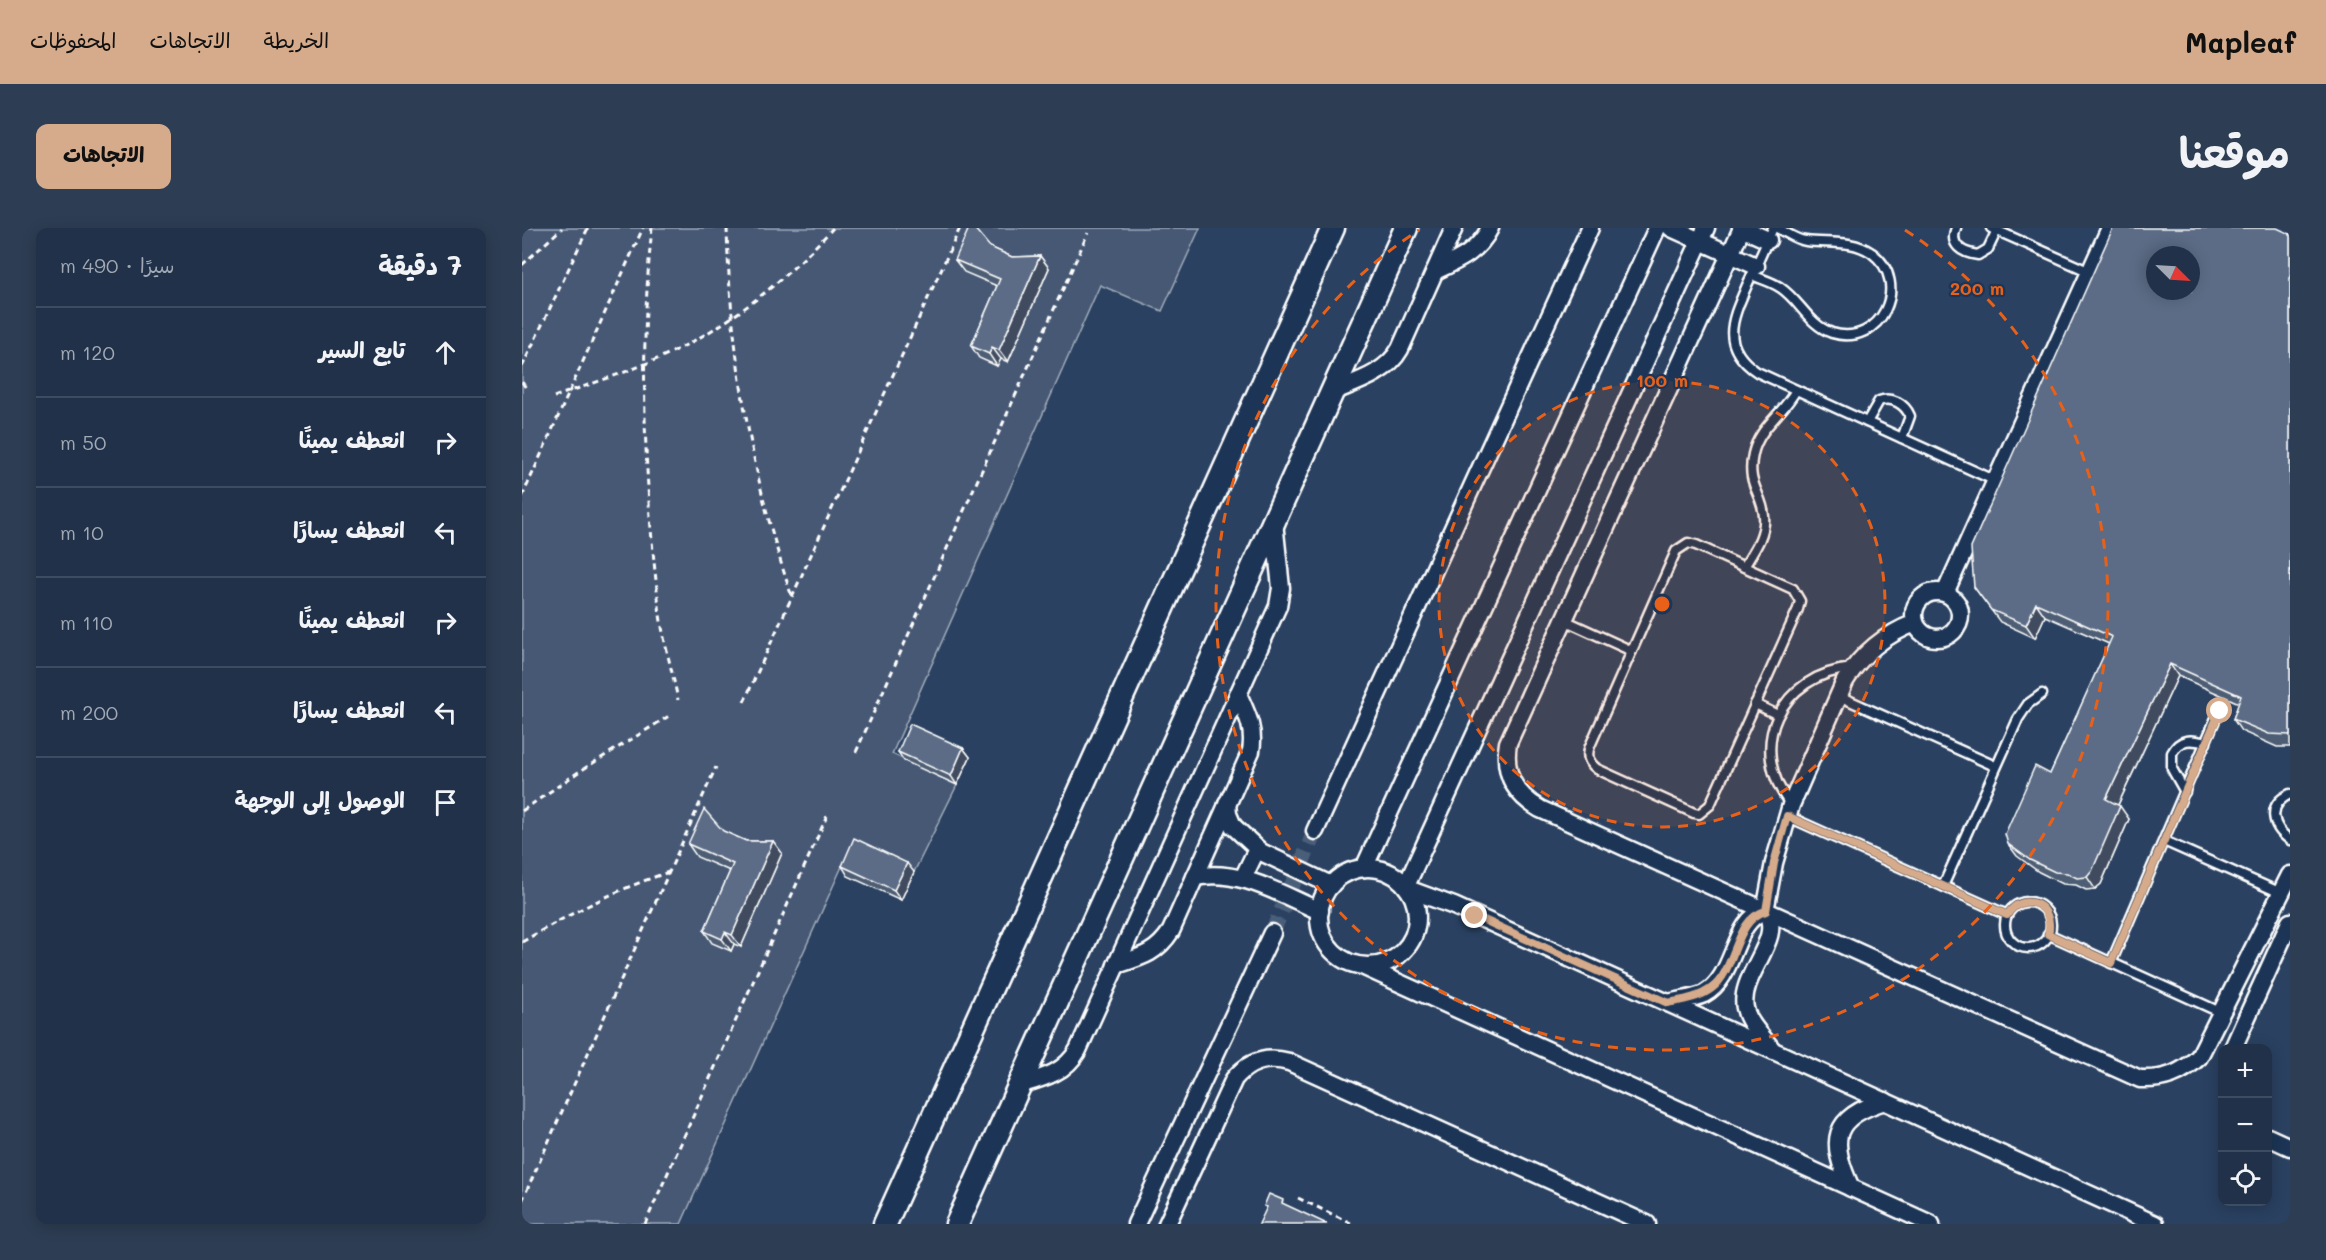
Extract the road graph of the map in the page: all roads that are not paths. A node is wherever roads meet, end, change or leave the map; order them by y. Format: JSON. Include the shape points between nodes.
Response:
{"nodes":[{"id":1,"x":1333,"y":228,"type":"edge"},
{"id":2,"x":1406,"y":228,"type":"edge"},
{"id":3,"x":1454,"y":228,"type":"edge"},
{"id":4,"x":1490,"y":228,"type":"edge"},
{"id":5,"x":1590,"y":228,"type":"edge"},
{"id":6,"x":1657,"y":228,"type":"edge"},
{"id":7,"x":1671,"y":228,"type":"edge"},
{"id":8,"x":1742,"y":228,"type":"edge"},
{"id":9,"x":1956,"y":228,"type":"edge"},
{"id":10,"x":2109,"y":228,"type":"edge"},
{"id":11,"x":1994,"y":229,"type":"edge"},
{"id":12,"x":1773,"y":232,"type":"edge"},
{"id":13,"x":1704,"y":235,"type":"edge"},
{"id":14,"x":1730,"y":254,"type":"junction"},
{"id":15,"x":1754,"y":270,"type":"junction"},
{"id":16,"x":1435,"y":271,"type":"junction"},
{"id":17,"x":2090,"y":272,"type":"junction"},
{"id":18,"x":1796,"y":390,"type":"junction"},
{"id":19,"x":1332,"y":392,"type":"junction"},
{"id":20,"x":1867,"y":422,"type":"junction"},
{"id":21,"x":1902,"y":438,"type":"junction"},
{"id":22,"x":1996,"y":481,"type":"junction"},
{"id":23,"x":1274,"y":522,"type":"junction"},
{"id":24,"x":1744,"y":567,"type":"junction"},
{"id":25,"x":1945,"y":593,"type":"junction"},
{"id":26,"x":1564,"y":620,"type":"junction"},
{"id":27,"x":1915,"y":623,"type":"junction"},
{"id":28,"x":1632,"y":651,"type":"junction"},
{"id":29,"x":1853,"y":668,"type":"junction"},
{"id":30,"x":1238,"y":694,"type":"junction"},
{"id":31,"x":2042,"y":694,"type":"dead end"},
{"id":32,"x":1839,"y":696,"type":"junction"},
{"id":33,"x":1755,"y":704,"type":"junction"},
{"id":34,"x":2220,"y":711,"type":"dead end"},
{"id":35,"x":1778,"y":715,"type":"junction"},
{"id":36,"x":2206,"y":743,"type":"junction"},
{"id":37,"x":1995,"y":766,"type":"junction"},
{"id":38,"x":2185,"y":792,"type":"junction"},
{"id":39,"x":2290,"y":794,"type":"edge"},
{"id":40,"x":1227,"y":803,"type":"junction"},
{"id":41,"x":1789,"y":810,"type":"junction"},
{"id":42,"x":1315,"y":831,"type":"tunnel mouth"},
{"id":43,"x":2290,"y":840,"type":"edge"},
{"id":44,"x":2164,"y":841,"type":"junction"},
{"id":45,"x":1257,"y":849,"type":"junction"},
{"id":46,"x":1364,"y":868,"type":"junction"},
{"id":47,"x":2290,"y":875,"type":"edge"},
{"id":48,"x":1195,"y":877,"type":"junction"},
{"id":49,"x":1243,"y":878,"type":"junction"},
{"id":50,"x":1331,"y":885,"type":"junction"},
{"id":51,"x":1943,"y":886,"type":"junction"},
{"id":52,"x":1407,"y":887,"type":"junction"},
{"id":53,"x":2281,"y":893,"type":"junction"},
{"id":54,"x":1320,"y":911,"type":"junction"},
{"id":55,"x":1766,"y":911,"type":"junction"},
{"id":56,"x":2007,"y":915,"type":"junction"},
{"id":57,"x":2290,"y":922,"type":"edge"},
{"id":58,"x":1272,"y":933,"type":"tunnel mouth"},
{"id":59,"x":2048,"y":934,"type":"junction"},
{"id":60,"x":1730,"y":962,"type":"junction"},
{"id":61,"x":2111,"y":963,"type":"junction"},
{"id":62,"x":1116,"y":965,"type":"junction"},
{"id":63,"x":1362,"y":966,"type":"junction"},
{"id":64,"x":1752,"y":972,"type":"junction"},
{"id":65,"x":1668,"y":1003,"type":"junction"},
{"id":66,"x":2222,"y":1013,"type":"junction"},
{"id":67,"x":2235,"y":1044,"type":"edge"},
{"id":68,"x":1773,"y":1051,"type":"junction"},
{"id":69,"x":1019,"y":1085,"type":"junction"},
{"id":70,"x":1885,"y":1101,"type":"junction"},
{"id":71,"x":2272,"y":1139,"type":"edge"},
{"id":72,"x":2290,"y":1147,"type":"edge"},
{"id":73,"x":1851,"y":1188,"type":"junction"},
{"id":74,"x":885,"y":1224,"type":"edge"},
{"id":75,"x":957,"y":1224,"type":"edge"},
{"id":76,"x":1136,"y":1224,"type":"edge"},
{"id":77,"x":1167,"y":1224,"type":"edge"},
{"id":78,"x":1647,"y":1224,"type":"edge"},
{"id":79,"x":1931,"y":1224,"type":"edge"},
{"id":80,"x":2155,"y":1224,"type":"edge"}],
"edges":[{"from":1,"to":74,"type":"main road"},
{"from":2,"to":19,"type":"main road"},
{"from":3,"to":16,"type":"street"},
{"from":4,"to":16,"type":"street","via":[[1472,253]]},
{"from":5,"to":42,"type":"street"},
{"from":6,"to":46,"type":"street"},
{"from":7,"to":13,"type":"street"},
{"from":8,"to":12,"type":"street"},
{"from":8,"to":14,"type":"street"},
{"from":9,"to":11,"type":"lane","via":[[1955,245],[1978,255],[1988,249]]},
{"from":10,"to":17,"type":"street"},
{"from":11,"to":17,"type":"lane"},
{"from":12,"to":15,"type":"lane"},
{"from":12,"to":15,"type":"lane","via":[[1803,241],[1850,244],[1877,257],[1891,288],[1882,316],[1859,334],[1831,333],[1816,324],[1782,288]]},
{"from":13,"to":14,"type":"street"},
{"from":13,"to":52,"type":"street"},
{"from":14,"to":15,"type":"street"},
{"from":14,"to":26,"type":"street"},
{"from":15,"to":18,"type":"lane","via":[[1732,323],[1738,353],[1757,372]]},
{"from":16,"to":19,"type":"street","via":[[1392,361],[1380,371]]},
{"from":17,"to":22,"type":"street"},
{"from":18,"to":20,"type":"lane"},
{"from":18,"to":24,"type":"lane","via":[[1762,431],[1753,453],[1751,475],[1764,525]]},
{"from":19,"to":23,"type":"main road"},
{"from":20,"to":21,"type":"lane"},
{"from":20,"to":21,"type":"lane","via":[[1879,401],[1892,400],[1903,405],[1910,416]]},
{"from":21,"to":22,"type":"lane"},
{"from":22,"to":25,"type":"street"},
{"from":23,"to":30,"type":"street","via":[[1280,597]]},
{"from":23,"to":69,"type":"main road"},
{"from":24,"to":28,"type":"lane","via":[[1692,544],[1679,547]]},
{"from":24,"to":33,"type":"lane","via":[[1793,589],[1800,601]]},
{"from":25,"to":27,"type":"street","via":[[1932,592],[1921,598],[1914,610]]},
{"from":25,"to":27,"type":"street","via":[[1956,602],[1960,615],[1950,634],[1930,637]]},
{"from":26,"to":28,"type":"lane"},
{"from":26,"to":55,"type":"street","via":[[1508,743],[1507,770],[1519,793],[1540,809]]},
{"from":27,"to":29,"type":"street","via":[[1874,645]]},
{"from":28,"to":33,"type":"lane","via":[[1590,746],[1589,759],[1597,770],[1694,813],[1703,812],[1710,805]]},
{"from":29,"to":32,"type":"street"},
{"from":29,"to":35,"type":"lane","via":[[1815,677],[1793,693]]},
{"from":30,"to":40,"type":"street","via":[[1251,723],[1252,742]]},
{"from":30,"to":62,"type":"street"},
{"from":31,"to":37,"type":"lane","via":[[2022,711]]},
{"from":32,"to":37,"type":"lane"},
{"from":32,"to":41,"type":"street"},
{"from":33,"to":35,"type":"lane"},
{"from":34,"to":36,"type":"lane"},
{"from":35,"to":41,"type":"lane","via":[[1771,738],[1771,762]]},
{"from":36,"to":38,"type":"lane"},
{"from":36,"to":38,"type":"lane","via":[[2184,741],[2172,753],[2172,769]]},
{"from":37,"to":51,"type":"lane"},
{"from":38,"to":44,"type":"lane"},
{"from":39,"to":43,"type":"lane","via":[[2280,801],[2274,813],[2276,826]]},
{"from":40,"to":45,"type":"street","via":[[1233,826]]},
{"from":40,"to":48,"type":"street"},
{"from":41,"to":51,"type":"lane"},
{"from":41,"to":55,"type":"street"},
{"from":44,"to":53,"type":"lane"},
{"from":44,"to":61,"type":"lane"},
{"from":45,"to":49,"type":"street"},
{"from":45,"to":50,"type":"street"},
{"from":46,"to":50,"type":"street"},
{"from":46,"to":52,"type":"street","via":[[1387,872]]},
{"from":47,"to":53,"type":"street"},
{"from":48,"to":49,"type":"street"},
{"from":48,"to":62,"type":"street","via":[[1164,942],[1154,951]]},
{"from":49,"to":54,"type":"street"},
{"from":50,"to":54,"type":"street"},
{"from":51,"to":56,"type":"lane"},
{"from":52,"to":63,"type":"street","via":[[1417,915],[1410,942],[1389,961]]},
{"from":52,"to":65,"type":"street"},
{"from":53,"to":66,"type":"street"},
{"from":54,"to":63,"type":"street","via":[[1323,936],[1330,947],[1344,959]]},
{"from":55,"to":60,"type":"street","via":[[1748,922]]},
{"from":55,"to":64,"type":"street","via":[[1771,920],[1771,935]]},
{"from":55,"to":66,"type":"street","via":[[2140,1079],[2172,1076],[2187,1068],[2199,1057]]},
{"from":56,"to":59,"type":"lane","via":[[2015,906],[2034,903],[2048,915]]},
{"from":56,"to":59,"type":"lane","via":[[2007,934],[2021,947],[2034,947]]},
{"from":57,"to":67,"type":"street"},
{"from":58,"to":76,"type":"street"},
{"from":59,"to":61,"type":"lane"},
{"from":60,"to":64,"type":"street","via":[[1740,962]]},
{"from":60,"to":65,"type":"street","via":[[1710,990]]},
{"from":61,"to":66,"type":"lane"},
{"from":62,"to":69,"type":"street","via":[[1072,1060],[1054,1074]]},
{"from":63,"to":73,"type":"street"},
{"from":64,"to":68,"type":"street","via":[[1744,1006]]},
{"from":65,"to":68,"type":"street"},
{"from":68,"to":70,"type":"street"},
{"from":69,"to":75,"type":"main road"},
{"from":70,"to":73,"type":"street","via":[[1855,1112],[1841,1129],[1837,1150]]},
{"from":70,"to":80,"type":"street"},
{"from":71,"to":72,"type":"street"},
{"from":73,"to":79,"type":"street"},
{"from":77,"to":78,"type":"street","via":[[1234,1079],[1247,1066],[1272,1058],[1289,1062]]}]}
